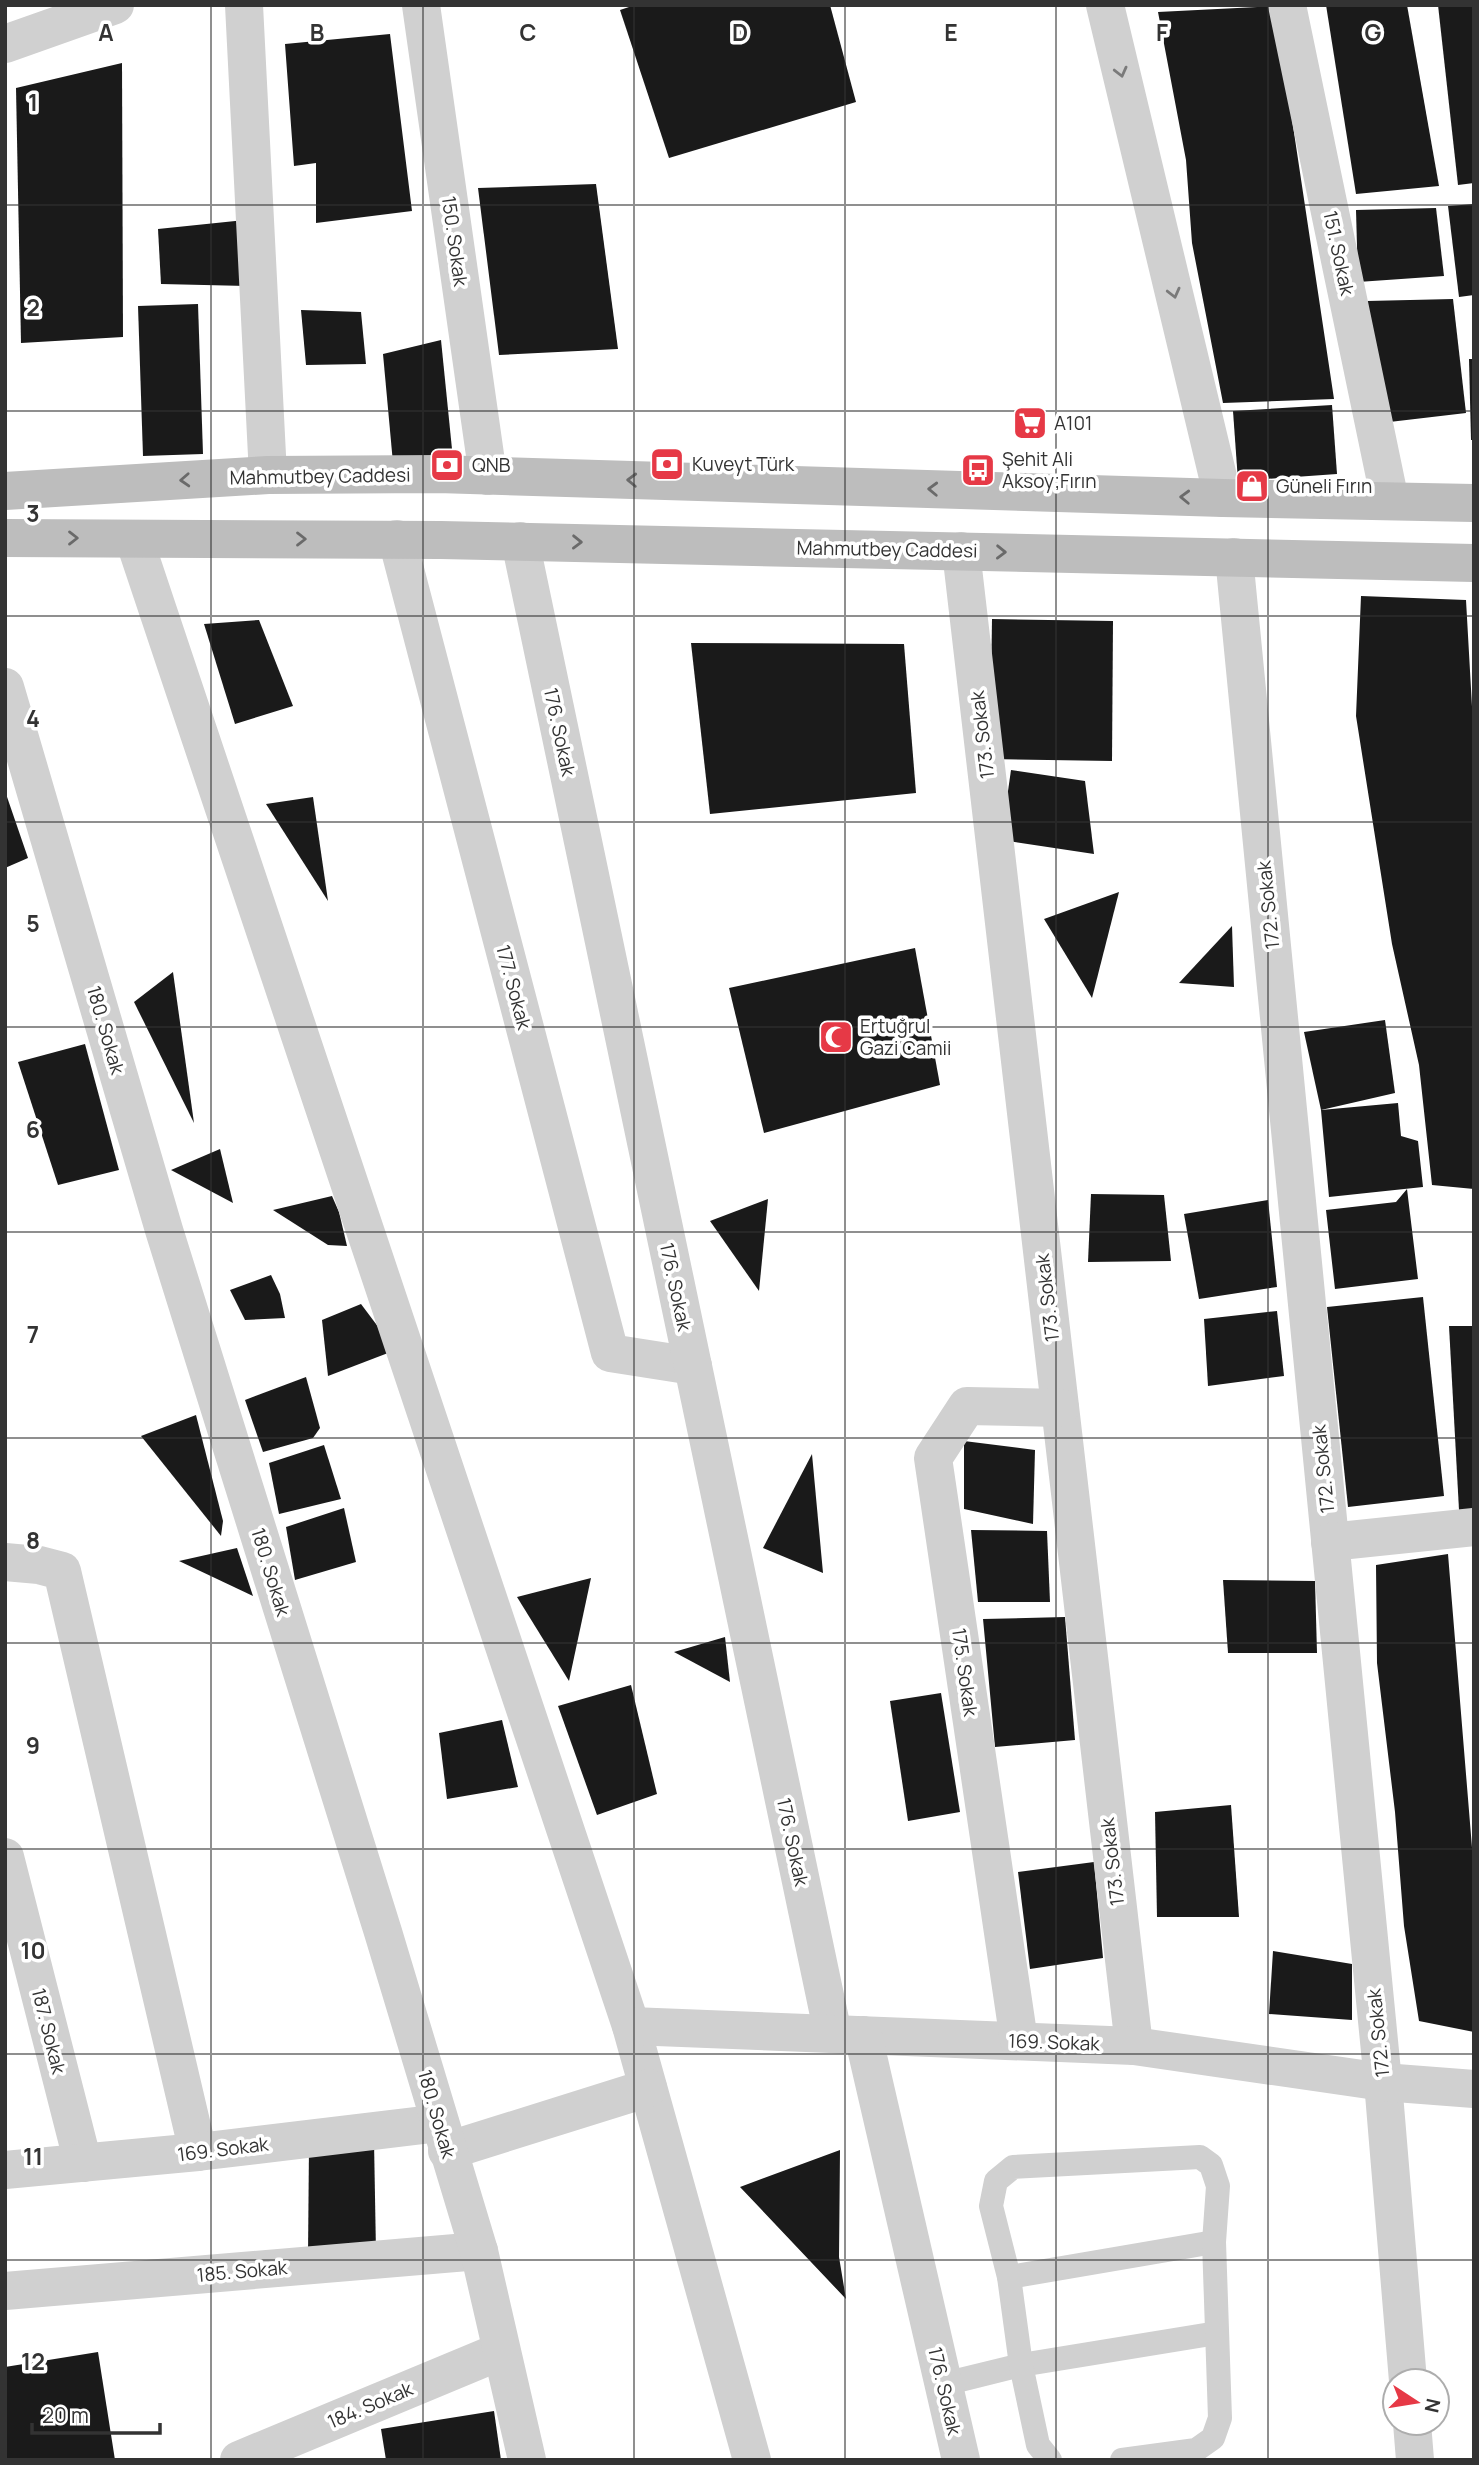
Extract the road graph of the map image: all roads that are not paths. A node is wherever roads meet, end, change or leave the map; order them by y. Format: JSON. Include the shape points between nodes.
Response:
{"nodes":[{"id":1,"x":115,"y":5,"type":"edge"},
{"id":2,"x":244,"y":5,"type":"edge"},
{"id":3,"x":421,"y":5,"type":"edge"},
{"id":4,"x":1105,"y":5,"type":"edge"},
{"id":5,"x":1287,"y":5,"type":"edge"},
{"id":6,"x":5,"y":44,"type":"edge"},
{"id":7,"x":268,"y":475,"type":"junction"},
{"id":8,"x":488,"y":476,"type":"junction"},
{"id":9,"x":5,"y":491,"type":"edge"},
{"id":10,"x":1223,"y":498,"type":"junction"},
{"id":11,"x":1390,"y":501,"type":"junction"},
{"id":12,"x":1474,"y":503,"type":"edge"},
{"id":13,"x":5,"y":538,"type":"edge"},
{"id":14,"x":134,"y":539,"type":"junction"},
{"id":15,"x":397,"y":539,"type":"junction"},
{"id":16,"x":520,"y":541,"type":"junction"},
{"id":17,"x":961,"y":551,"type":"junction"},
{"id":18,"x":1234,"y":557,"type":"junction"},
{"id":19,"x":1474,"y":563,"type":"edge"},
{"id":20,"x":5,"y":687,"type":"edge"},
{"id":21,"x":693,"y":1366,"type":"junction"},
{"id":22,"x":1060,"y":1408,"type":"junction"},
{"id":23,"x":1474,"y":1527,"type":"edge"},
{"id":24,"x":1330,"y":1542,"type":"junction"},
{"id":25,"x":5,"y":1562,"type":"edge"},
{"id":26,"x":5,"y":1857,"type":"edge"},
{"id":27,"x":631,"y":2026,"type":"junction"},
{"id":28,"x":848,"y":2034,"type":"junction"},
{"id":29,"x":1019,"y":2041,"type":"junction"},
{"id":30,"x":1134,"y":2046,"type":"junction"},
{"id":31,"x":1382,"y":2082,"type":"junction"},
{"id":32,"x":648,"y":2088,"type":"junction"},
{"id":33,"x":1474,"y":2089,"type":"edge"},
{"id":34,"x":444,"y":2137,"type":"junction"},
{"id":35,"x":198,"y":2152,"type":"junction"},
{"id":36,"x":83,"y":2164,"type":"junction"},
{"id":37,"x":5,"y":2170,"type":"edge"},
{"id":38,"x":1214,"y":2242,"type":"junction"},
{"id":39,"x":479,"y":2251,"type":"junction"},
{"id":40,"x":1009,"y":2277,"type":"junction"},
{"id":41,"x":5,"y":2291,"type":"edge"},
{"id":42,"x":1217,"y":2333,"type":"junction"},
{"id":43,"x":501,"y":2351,"type":"junction"},
{"id":44,"x":1021,"y":2365,"type":"junction"},
{"id":45,"x":1407,"y":2367,"type":"edge"},
{"id":46,"x":944,"y":2384,"type":"junction"},
{"id":47,"x":1413,"y":2437,"type":"edge"},
{"id":48,"x":241,"y":2459,"type":"edge"},
{"id":49,"x":527,"y":2460,"type":"edge"},
{"id":50,"x":752,"y":2460,"type":"edge"},
{"id":51,"x":961,"y":2460,"type":"edge"},
{"id":52,"x":1049,"y":2460,"type":"edge"},
{"id":53,"x":1122,"y":2460,"type":"edge"},
{"id":54,"x":1415,"y":2460,"type":"edge"}],
"edges":[{"from":1,"to":6,"type":"street"},
{"from":2,"to":7,"type":"street"},
{"from":3,"to":8,"type":"street","name":"150. Sokak"},
{"from":4,"to":10,"type":"street","one_way":true},
{"from":5,"to":11,"type":"street","name":"151. Sokak"},
{"from":7,"to":8,"type":"main road","name":"Mahmutbey Caddesi"},
{"from":7,"to":9,"type":"main road","name":"Mahmutbey Caddesi","one_way":true},
{"from":10,"to":8,"type":"main road","name":"Mahmutbey Caddesi","one_way":true},
{"from":10,"to":11,"type":"main road","name":"Mahmutbey Caddesi"},
{"from":11,"to":12,"type":"main road","name":"Mahmutbey Caddesi"},
{"from":13,"to":14,"type":"main road","name":"Mahmutbey Caddesi","one_way":true},
{"from":14,"to":15,"type":"main road","name":"Mahmutbey Caddesi","one_way":true},
{"from":14,"to":27,"type":"street"},
{"from":15,"to":16,"type":"main road","name":"Mahmutbey Caddesi"},
{"from":15,"to":21,"type":"street","name":"177. Sokak","via":[[610,1353]]},
{"from":16,"to":17,"type":"main road","name":"Mahmutbey Caddesi","one_way":true},
{"from":16,"to":21,"type":"street","name":"176. Sokak"},
{"from":17,"to":18,"type":"main road","name":"Mahmutbey Caddesi","one_way":true},
{"from":17,"to":22,"type":"street","name":"173. Sokak"},
{"from":18,"to":19,"type":"main road","name":"Mahmutbey Caddesi"},
{"from":18,"to":24,"type":"street","name":"172. Sokak"},
{"from":20,"to":34,"type":"street","name":"180. Sokak","via":[[168,1243]]},
{"from":21,"to":28,"type":"street","name":"176. Sokak"},
{"from":22,"to":29,"type":"street","name":"175. Sokak","via":[[967,1406],[933,1458]]},
{"from":22,"to":30,"type":"street","name":"173. Sokak"},
{"from":23,"to":24,"type":"street"},
{"from":24,"to":31,"type":"street","name":"172. Sokak"},
{"from":25,"to":35,"type":"street","via":[[62,1571]]},
{"from":26,"to":36,"type":"street","name":"187. Sokak"},
{"from":27,"to":28,"type":"street","name":"169. Sokak"},
{"from":27,"to":32,"type":"street"},
{"from":28,"to":29,"type":"street","name":"169. Sokak"},
{"from":28,"to":46,"type":"street","name":"176. Sokak"},
{"from":29,"to":30,"type":"street","name":"169. Sokak"},
{"from":30,"to":31,"type":"street","name":"169. Sokak"},
{"from":31,"to":33,"type":"street","name":"169. Sokak"},
{"from":31,"to":45,"type":"street","name":"172. Sokak"},
{"from":32,"to":34,"type":"street","name":"169. Sokak"},
{"from":32,"to":50,"type":"street"},
{"from":34,"to":35,"type":"street","name":"169. Sokak"},
{"from":34,"to":39,"type":"street","name":"180. Sokak"},
{"from":35,"to":36,"type":"street","name":"169. Sokak"},
{"from":36,"to":37,"type":"street","name":"169. Sokak"},
{"from":38,"to":40,"type":"lane"},
{"from":38,"to":40,"type":"lane","via":[[1218,2186],[1211,2165],[1200,2157],[1013,2168],[996,2181],[991,2206]]},
{"from":38,"to":42,"type":"lane"},
{"from":39,"to":41,"type":"street","name":"185. Sokak"},
{"from":39,"to":43,"type":"street","name":"180. Sokak"},
{"from":40,"to":44,"type":"lane"},
{"from":42,"to":44,"type":"lane"},
{"from":42,"to":53,"type":"lane","via":[[1220,2418],[1213,2438],[1196,2450]]},
{"from":43,"to":48,"type":"street","name":"184. Sokak"},
{"from":43,"to":49,"type":"street","name":"180. Sokak"},
{"from":44,"to":46,"type":"lane"},
{"from":44,"to":52,"type":"lane","via":[[1038,2445]]},
{"from":46,"to":51,"type":"street","name":"176. Sokak"},
{"from":47,"to":54,"type":"street"}]}
